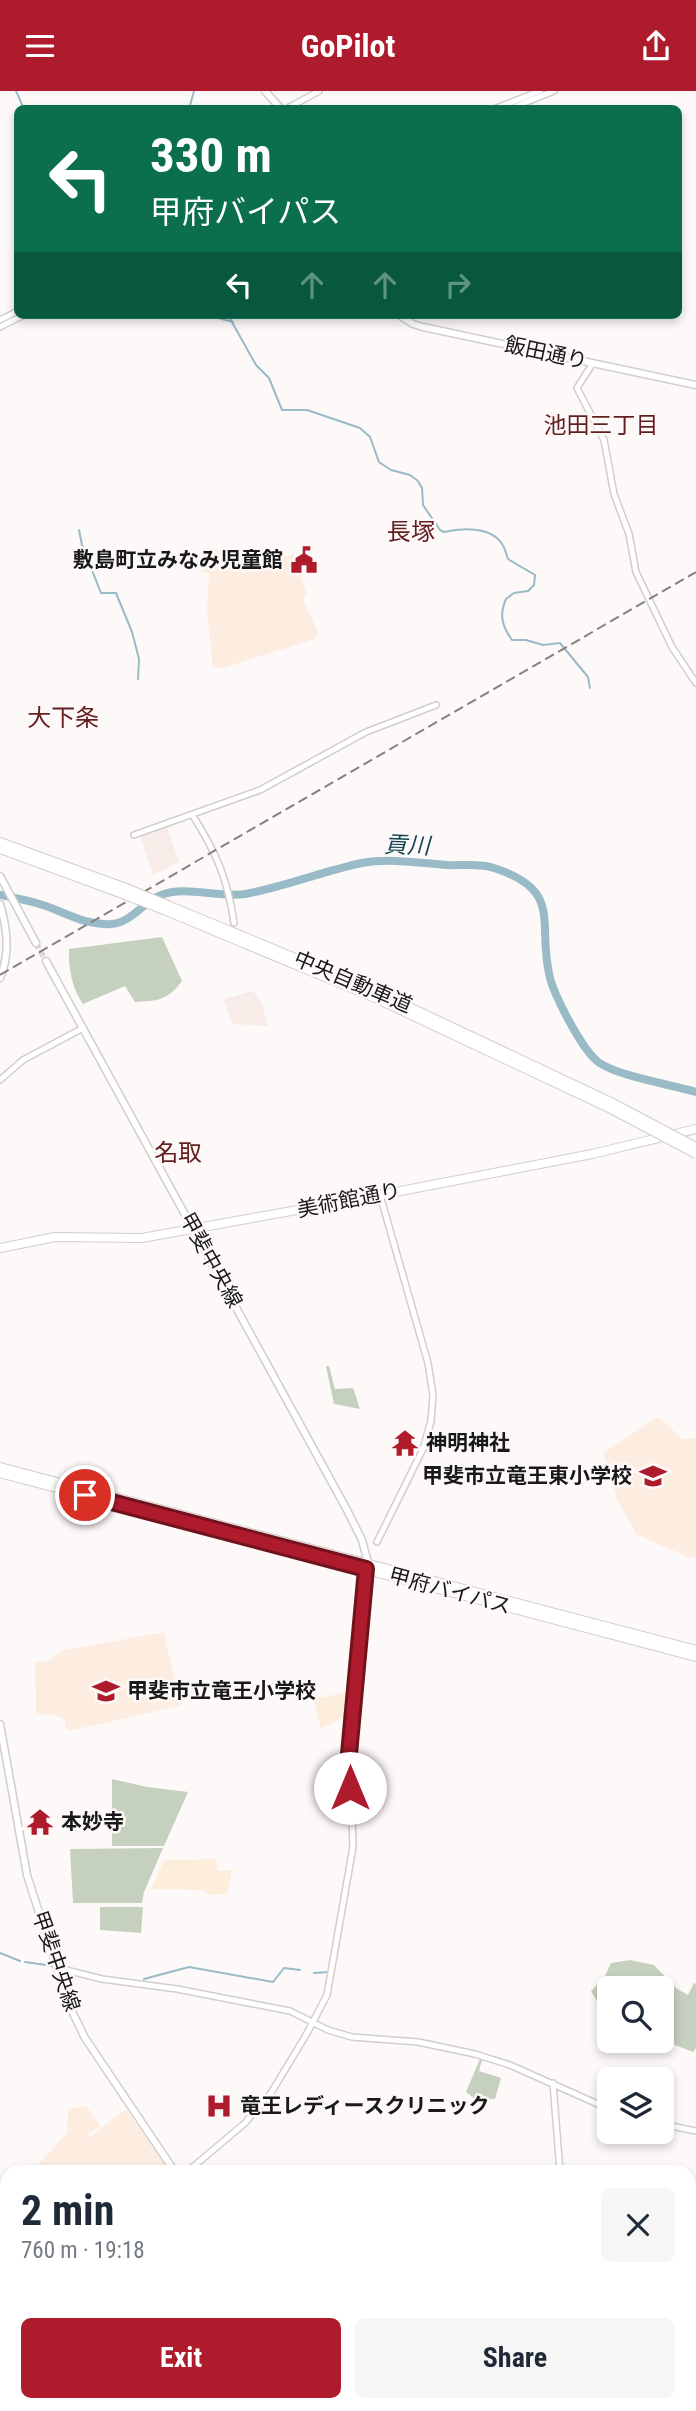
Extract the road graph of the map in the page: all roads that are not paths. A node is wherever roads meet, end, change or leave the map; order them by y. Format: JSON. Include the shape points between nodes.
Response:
{"nodes":[{"id":1,"x":265,"y":91,"type":"edge"},
{"id":2,"x":319,"y":91,"type":"edge"},
{"id":3,"x":540,"y":91,"type":"edge"},
{"id":4,"x":554,"y":91,"type":"edge"},
{"id":5,"x":279,"y":105,"type":"edge"},
{"id":6,"x":291,"y":105,"type":"edge"},
{"id":7,"x":505,"y":105,"type":"edge"},
{"id":8,"x":519,"y":105,"type":"edge"},
{"id":9,"x":16,"y":319,"type":"edge"},
{"id":10,"x":405,"y":319,"type":"edge"},
{"id":11,"x":0,"y":327,"type":"edge"},
{"id":12,"x":593,"y":363,"type":"junction"},
{"id":13,"x":696,"y":385,"type":"edge"},
{"id":14,"x":696,"y":683,"type":"edge"},
{"id":15,"x":436,"y":705,"type":"dead end"},
{"id":16,"x":193,"y":815,"type":"junction"},
{"id":17,"x":134,"y":835,"type":"dead end"},
{"id":18,"x":0,"y":842,"type":"edge"},
{"id":19,"x":0,"y":849,"type":"edge"},
{"id":20,"x":0,"y":876,"type":"edge"},
{"id":21,"x":123,"y":891,"type":"junction"},
{"id":22,"x":0,"y":904,"type":"edge"},
{"id":23,"x":232,"y":930,"type":"junction"},
{"id":24,"x":36,"y":943,"type":"tunnel mouth"},
{"id":25,"x":46,"y":961,"type":"tunnel mouth"},
{"id":26,"x":0,"y":978,"type":"edge"},
{"id":27,"x":83,"y":1027,"type":"junction"},
{"id":28,"x":0,"y":1080,"type":"edge"},
{"id":29,"x":612,"y":1106,"type":"junction"},
{"id":30,"x":696,"y":1129,"type":"edge"},
{"id":31,"x":696,"y":1147,"type":"edge"},
{"id":32,"x":696,"y":1154,"type":"edge"},
{"id":33,"x":380,"y":1195,"type":"junction"},
{"id":34,"x":194,"y":1229,"type":"junction"},
{"id":35,"x":0,"y":1248,"type":"edge"},
{"id":36,"x":0,"y":1467,"type":"edge"},
{"id":37,"x":0,"y":1473,"type":"edge"},
{"id":38,"x":377,"y":1542,"type":"dead end"},
{"id":39,"x":367,"y":1566,"type":"junction"},
{"id":40,"x":696,"y":1650,"type":"edge"},
{"id":41,"x":696,"y":1657,"type":"edge"},
{"id":42,"x":0,"y":1724,"type":"edge"},
{"id":43,"x":58,"y":1968,"type":"junction"},
{"id":44,"x":314,"y":2022,"type":"junction"},
{"id":45,"x":553,"y":2083,"type":"junction"},
{"id":46,"x":597,"y":2103,"type":"edge"},
{"id":47,"x":674,"y":2126,"type":"edge"},
{"id":48,"x":696,"y":2131,"type":"edge"},
{"id":49,"x":171,"y":2165,"type":"edge"},
{"id":50,"x":195,"y":2165,"type":"edge"},
{"id":51,"x":559,"y":2165,"type":"edge"}],
"edges":[{"from":1,"to":5,"type":"main road"},
{"from":2,"to":6,"type":"street"},
{"from":3,"to":7,"type":"street"},
{"from":4,"to":8,"type":"street"},
{"from":9,"to":11,"type":"street"},
{"from":10,"to":12,"type":"main road","name":"飯田通り","via":[[423,327]]},
{"from":12,"to":13,"type":"main road","name":"飯田通り"},
{"from":12,"to":14,"type":"street","via":[[577,388],[604,440],[636,572],[672,647]]},
{"from":15,"to":16,"type":"street","via":[[385,723],[260,790]]},
{"from":16,"to":17,"type":"street"},
{"from":16,"to":23,"type":"street","via":[[215,851],[229,891]]},
{"from":18,"to":21,"type":"highway","name":"中央自動車道"},
{"from":19,"to":21,"type":"highway","name":"中央自動車道"},
{"from":20,"to":24,"type":"main road"},
{"from":21,"to":23,"type":"highway","name":"中央自動車道","bridge":true},
{"from":22,"to":26,"type":"main road","via":[[6,932]]},
{"from":23,"to":29,"type":"highway","name":"中央自動車道"},
{"from":25,"to":27,"type":"main road","name":"甲斐中央線"},
{"from":27,"to":28,"type":"street","via":[[23,1060]]},
{"from":27,"to":34,"type":"main road","name":"甲斐中央線"},
{"from":29,"to":31,"type":"highway","name":"中央自動車道","bridge":true},
{"from":29,"to":32,"type":"highway","name":"中央自動車道","bridge":true},
{"from":30,"to":33,"type":"highway","name":"美術館通り","via":[[620,1149]]},
{"from":33,"to":34,"type":"highway","name":"美術館通り"},
{"from":33,"to":38,"type":"street","via":[[433,1395],[423,1449]]},
{"from":34,"to":35,"type":"highway","name":"美術館通り","via":[[142,1238],[55,1237]]},
{"from":34,"to":39,"type":"main road","name":"甲斐中央線","via":[[347,1510],[362,1540]]},
{"from":36,"to":39,"type":"highway","name":"甲府バイパス"},
{"from":37,"to":39,"type":"highway","name":"甲府バイパス"},
{"from":39,"to":40,"type":"highway","name":"甲府バイパス"},
{"from":39,"to":41,"type":"highway","name":"甲府バイパス"},
{"from":39,"to":44,"type":"street","via":[[349,1754],[353,1847],[327,1995]]},
{"from":42,"to":43,"type":"main road","name":"甲斐中央線","via":[[27,1875]]},
{"from":43,"to":44,"type":"street","via":[[290,2011]]},
{"from":43,"to":49,"type":"main road","name":"甲斐中央線","via":[[85,2038]]},
{"from":44,"to":45,"type":"street","via":[[352,2037],[418,2042],[475,2054]]},
{"from":44,"to":50,"type":"street","via":[[260,2107]]},
{"from":45,"to":46,"type":"street"},
{"from":45,"to":51,"type":"street"},
{"from":47,"to":48,"type":"street"}]}
